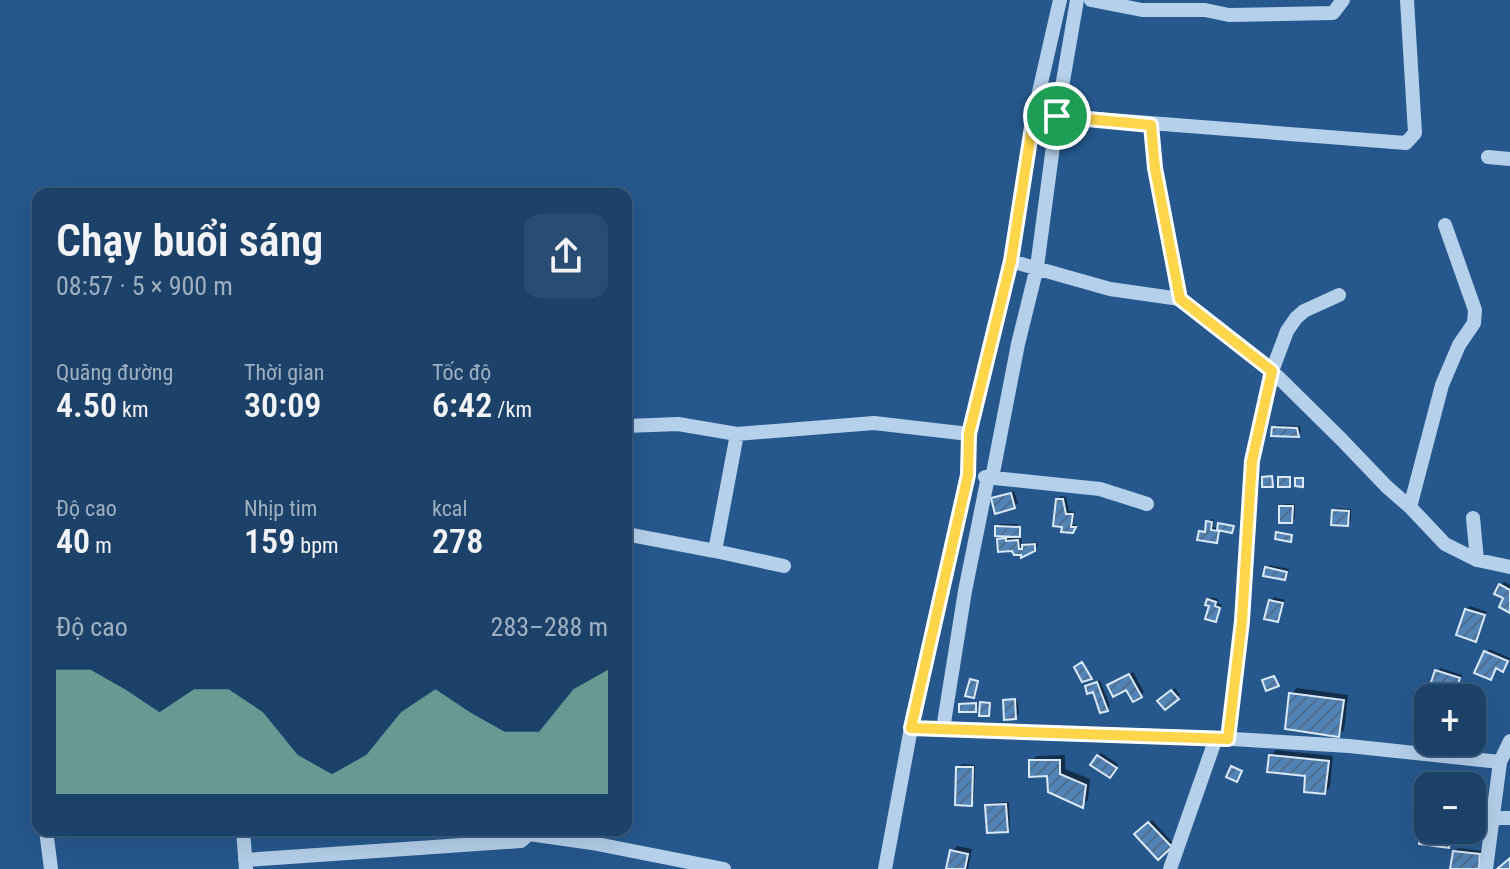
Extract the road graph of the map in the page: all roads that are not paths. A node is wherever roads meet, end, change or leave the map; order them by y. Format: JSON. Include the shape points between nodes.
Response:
{"nodes":[{"id":1,"x":1060,"y":0,"type":"edge"},
{"id":2,"x":1077,"y":0,"type":"edge"},
{"id":3,"x":1091,"y":0,"type":"edge"},
{"id":4,"x":1343,"y":0,"type":"edge"},
{"id":5,"x":1407,"y":0,"type":"edge"},
{"id":6,"x":1034,"y":114,"type":"junction"},
{"id":7,"x":1057,"y":116,"type":"junction"},
{"id":8,"x":1151,"y":125,"type":"junction"},
{"id":9,"x":1488,"y":157,"type":"dead end"},
{"id":10,"x":1510,"y":159,"type":"edge"},
{"id":11,"x":1445,"y":225,"type":"dead end"},
{"id":12,"x":1011,"y":261,"type":"junction"},
{"id":13,"x":1037,"y":267,"type":"junction"},
{"id":14,"x":1339,"y":295,"type":"dead end"},
{"id":15,"x":1180,"y":299,"type":"junction"},
{"id":16,"x":1272,"y":371,"type":"junction"},
{"id":17,"x":632,"y":426,"type":"edge"},
{"id":18,"x":737,"y":434,"type":"junction"},
{"id":19,"x":969,"y":434,"type":"junction"},
{"id":20,"x":968,"y":475,"type":"junction"},
{"id":21,"x":990,"y":478,"type":"junction"},
{"id":22,"x":1147,"y":504,"type":"dead end"},
{"id":23,"x":1410,"y":507,"type":"junction"},
{"id":24,"x":1473,"y":518,"type":"dead end"},
{"id":25,"x":632,"y":535,"type":"edge"},
{"id":26,"x":715,"y":551,"type":"junction"},
{"id":27,"x":1477,"y":560,"type":"junction"},
{"id":28,"x":784,"y":566,"type":"dead end"},
{"id":29,"x":1510,"y":567,"type":"edge"},
{"id":30,"x":911,"y":728,"type":"junction"},
{"id":31,"x":943,"y":729,"type":"junction"},
{"id":32,"x":1222,"y":738,"type":"junction"},
{"id":33,"x":1510,"y":741,"type":"edge"},
{"id":34,"x":1500,"y":762,"type":"junction"},
{"id":35,"x":1492,"y":818,"type":"junction"},
{"id":36,"x":1510,"y":818,"type":"edge"},
{"id":37,"x":47,"y":836,"type":"edge"},
{"id":38,"x":243,"y":836,"type":"edge"},
{"id":39,"x":527,"y":836,"type":"edge"},
{"id":40,"x":543,"y":836,"type":"edge"},
{"id":41,"x":245,"y":865,"type":"edge"},
{"id":42,"x":51,"y":869,"type":"edge"},
{"id":43,"x":724,"y":869,"type":"edge"},
{"id":44,"x":885,"y":869,"type":"edge"},
{"id":45,"x":1170,"y":869,"type":"edge"},
{"id":46,"x":1486,"y":869,"type":"edge"}],
"edges":[{"from":1,"to":6,"type":"street"},
{"from":2,"to":7,"type":"street"},
{"from":3,"to":4,"type":"street","via":[[1142,10],[1229,15],[1333,13]]},
{"from":5,"to":8,"type":"street","via":[[1415,133],[1406,143]]},
{"from":6,"to":7,"type":"street"},
{"from":6,"to":12,"type":"street"},
{"from":7,"to":8,"type":"street"},
{"from":7,"to":13,"type":"street"},
{"from":8,"to":15,"type":"street"},
{"from":9,"to":10,"type":"street"},
{"from":11,"to":23,"type":"street","via":[[1475,317],[1442,385]]},
{"from":12,"to":13,"type":"street"},
{"from":12,"to":19,"type":"street"},
{"from":13,"to":15,"type":"street","via":[[1110,289]]},
{"from":13,"to":21,"type":"street"},
{"from":14,"to":16,"type":"street","via":[[1296,318]]},
{"from":15,"to":16,"type":"street"},
{"from":16,"to":23,"type":"street"},
{"from":16,"to":32,"type":"street","via":[[1252,461],[1242,621]]},
{"from":17,"to":18,"type":"street","via":[[678,424]]},
{"from":18,"to":19,"type":"street","via":[[874,423]]},
{"from":18,"to":26,"type":"street"},
{"from":19,"to":20,"type":"street"},
{"from":20,"to":21,"type":"street"},
{"from":20,"to":30,"type":"street"},
{"from":21,"to":22,"type":"street","via":[[1100,489]]},
{"from":21,"to":31,"type":"street"},
{"from":23,"to":27,"type":"street","via":[[1445,544]]},
{"from":24,"to":27,"type":"street"},
{"from":25,"to":26,"type":"street"},
{"from":26,"to":28,"type":"street"},
{"from":27,"to":29,"type":"street"},
{"from":30,"to":31,"type":"street"},
{"from":30,"to":44,"type":"street"},
{"from":31,"to":32,"type":"street"},
{"from":32,"to":34,"type":"street"},
{"from":32,"to":45,"type":"street"},
{"from":33,"to":34,"type":"street"},
{"from":34,"to":35,"type":"street"},
{"from":35,"to":36,"type":"street"},
{"from":35,"to":46,"type":"street"},
{"from":37,"to":42,"type":"street"},
{"from":38,"to":41,"type":"street"},
{"from":39,"to":41,"type":"street","via":[[521,841]]},
{"from":40,"to":43,"type":"street"}]}
